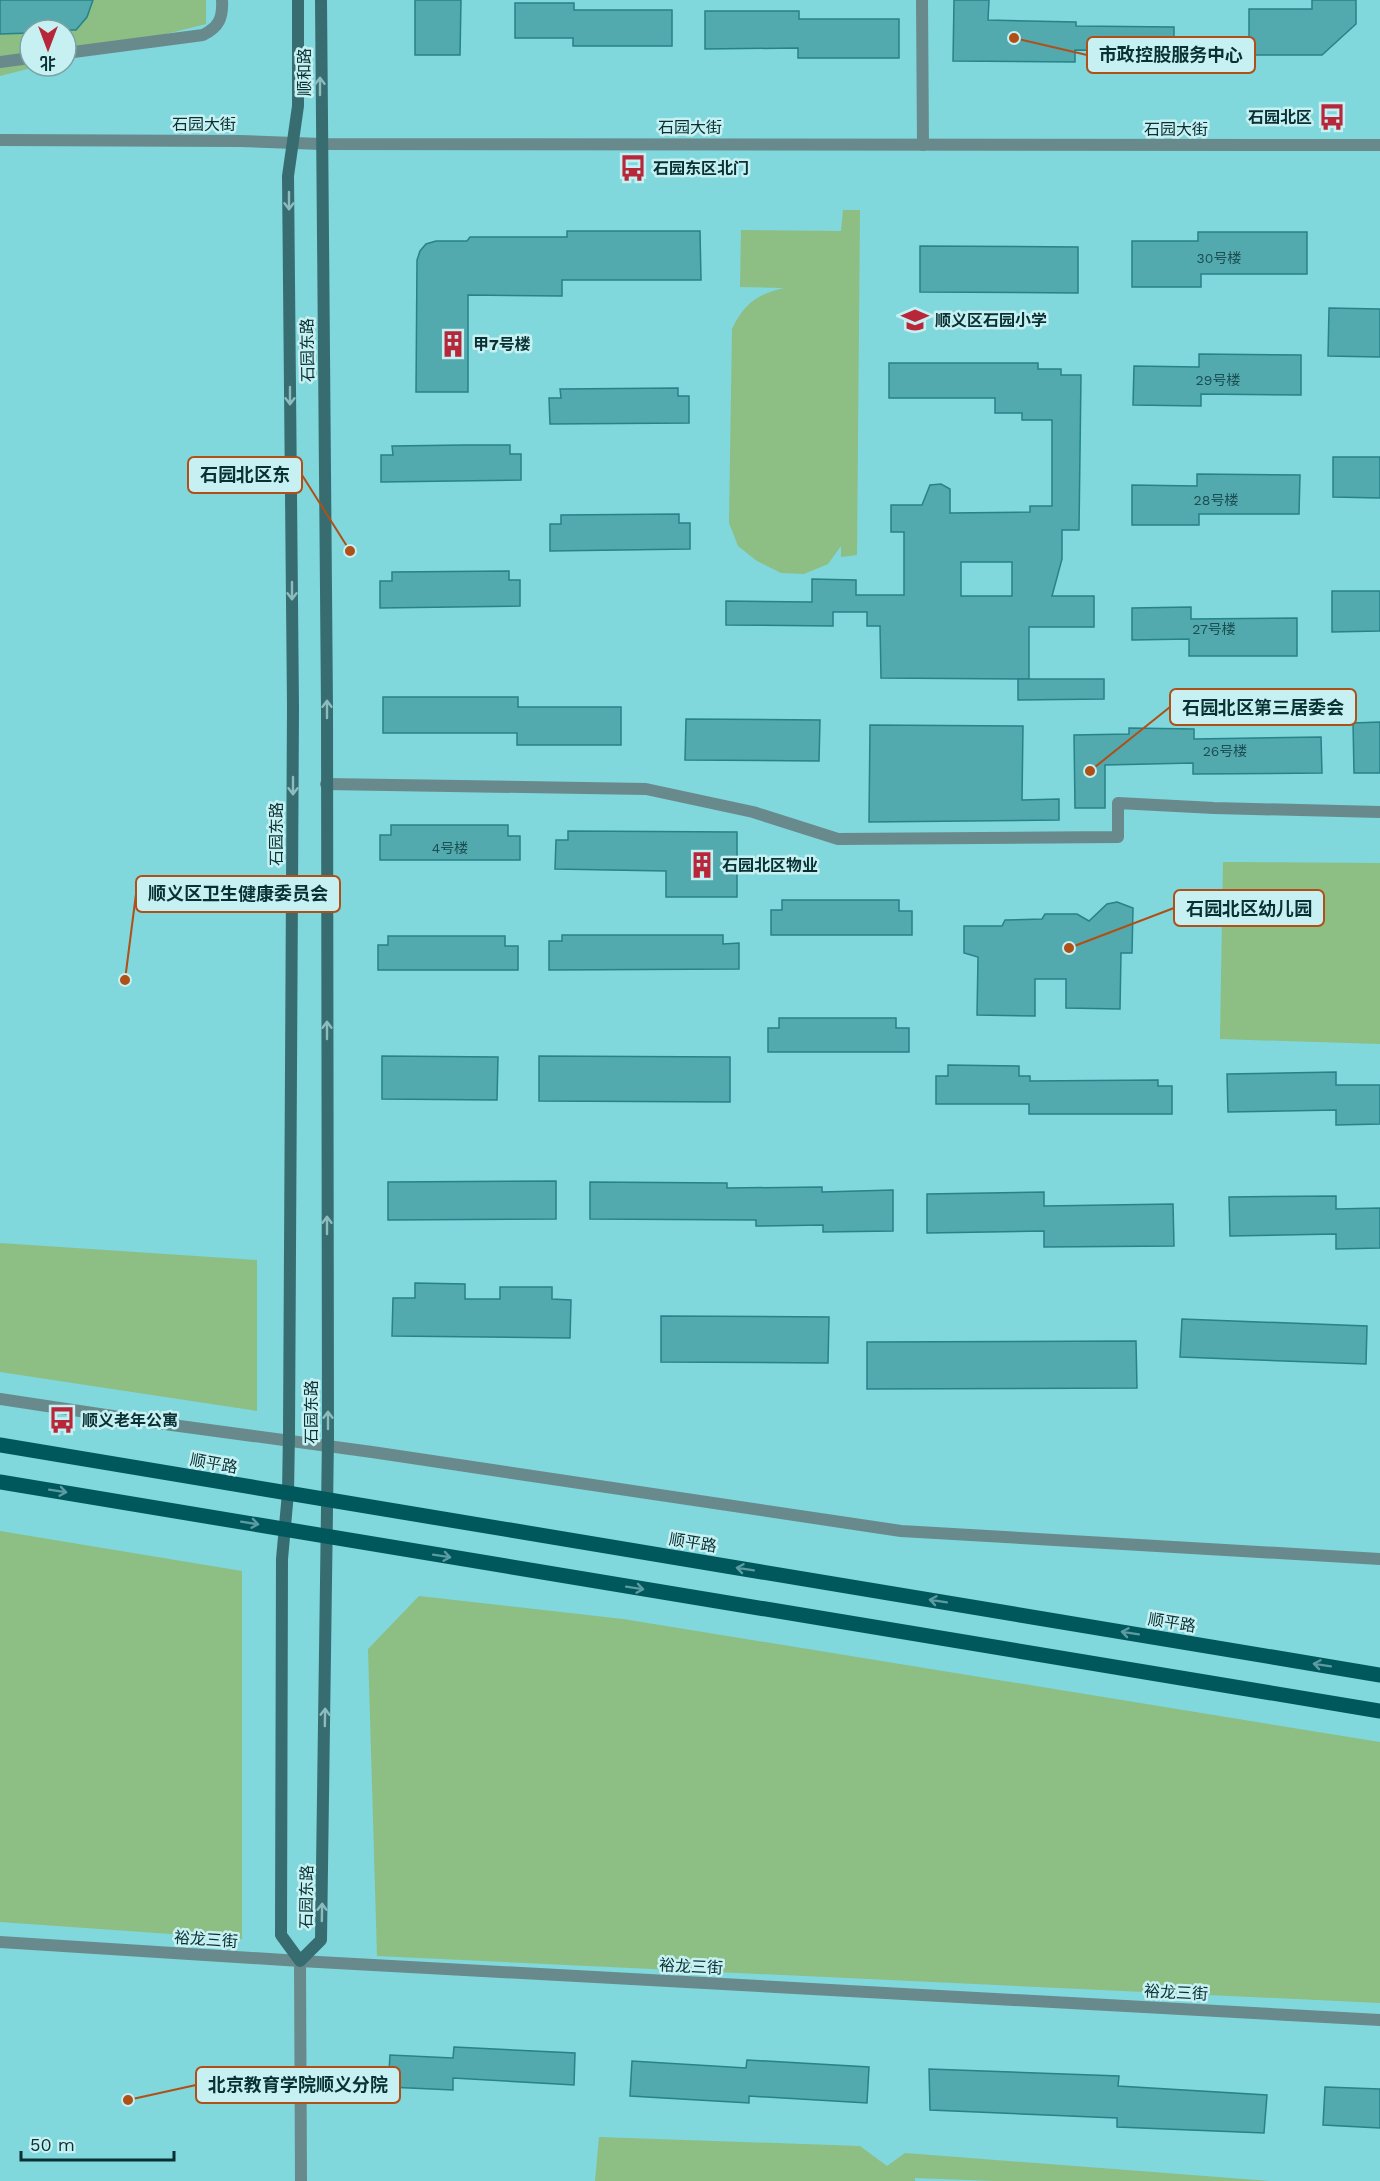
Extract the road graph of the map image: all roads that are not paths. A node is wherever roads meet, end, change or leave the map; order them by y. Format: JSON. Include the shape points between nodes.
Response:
{"nodes":[{"id":1,"x":222,"y":0,"type":"edge"},
{"id":2,"x":298,"y":0,"type":"edge"},
{"id":3,"x":321,"y":0,"type":"edge"},
{"id":4,"x":922,"y":0,"type":"edge"},
{"id":5,"x":78,"y":51,"type":"edge"},
{"id":6,"x":18,"y":60,"type":"edge"},
{"id":7,"x":0,"y":62,"type":"edge"},
{"id":8,"x":0,"y":140,"type":"edge"},
{"id":9,"x":292,"y":143,"type":"junction"},
{"id":10,"x":321,"y":144,"type":"junction"},
{"id":11,"x":923,"y":145,"type":"junction"},
{"id":12,"x":1380,"y":145,"type":"edge"},
{"id":13,"x":326,"y":784,"type":"junction"},
{"id":14,"x":1380,"y":812,"type":"edge"},
{"id":15,"x":0,"y":1399,"type":"edge"},
{"id":16,"x":288,"y":1441,"type":"junction"},
{"id":17,"x":0,"y":1445,"type":"edge"},
{"id":18,"x":328,"y":1446,"type":"junction"},
{"id":19,"x":0,"y":1482,"type":"edge"},
{"id":20,"x":288,"y":1493,"type":"junction"},
{"id":21,"x":328,"y":1499,"type":"junction"},
{"id":22,"x":285,"y":1529,"type":"junction"},
{"id":23,"x":328,"y":1536,"type":"junction"},
{"id":24,"x":1380,"y":1558,"type":"edge"},
{"id":25,"x":1380,"y":1675,"type":"edge"},
{"id":26,"x":1380,"y":1711,"type":"edge"},
{"id":27,"x":0,"y":1942,"type":"edge"},
{"id":28,"x":300,"y":1961,"type":"junction"},
{"id":29,"x":1380,"y":2020,"type":"edge"},
{"id":30,"x":301,"y":2181,"type":"edge"}],
"edges":[{"from":1,"to":5,"type":"street","via":[[223,16],[214,30],[203,35]]},
{"from":2,"to":9,"type":"main road","name":"顺和路","via":[[298,106]]},
{"from":10,"to":3,"type":"main road","name":"顺和路","one_way":true},
{"from":4,"to":11,"type":"street"},
{"from":6,"to":7,"type":"street"},
{"from":8,"to":9,"type":"street","name":"石园大街"},
{"from":9,"to":10,"type":"street","name":"石园大街"},
{"from":9,"to":16,"type":"main road","name":"石园东路","one_way":true,"via":[[288,176],[293,817]]},
{"from":10,"to":11,"type":"street","name":"石园大街"},
{"from":13,"to":10,"type":"main road","name":"石园东路","one_way":true},
{"from":11,"to":12,"type":"street","name":"石园大街"},
{"from":13,"to":14,"type":"street","via":[[646,789],[753,812],[838,839],[1118,837],[1118,803]]},
{"from":18,"to":13,"type":"main road","name":"石园东路","one_way":true},
{"from":15,"to":16,"type":"street"},
{"from":16,"to":18,"type":"street"},
{"from":16,"to":20,"type":"main road","name":"石园东路"},
{"from":17,"to":20,"type":"main road","name":"顺平路"},
{"from":18,"to":21,"type":"main road","name":"石园东路"},
{"from":18,"to":24,"type":"street","via":[[901,1531]]},
{"from":19,"to":22,"type":"main road","one_way":true},
{"from":20,"to":21,"type":"main road","name":"顺平路"},
{"from":20,"to":22,"type":"main road","name":"石园东路"},
{"from":21,"to":23,"type":"main road","name":"石园东路"},
{"from":25,"to":21,"type":"main road","name":"顺平路","one_way":true},
{"from":22,"to":23,"type":"main road"},
{"from":22,"to":28,"type":"main road","name":"石园东路","via":[[282,1935]]},
{"from":23,"to":26,"type":"main road","one_way":true},
{"from":28,"to":23,"type":"main road","name":"石园东路","one_way":true,"via":[[321,1940]]},
{"from":27,"to":28,"type":"street","name":"裕龙三街"},
{"from":28,"to":29,"type":"street","name":"裕龙三街"},
{"from":28,"to":30,"type":"street"}]}
